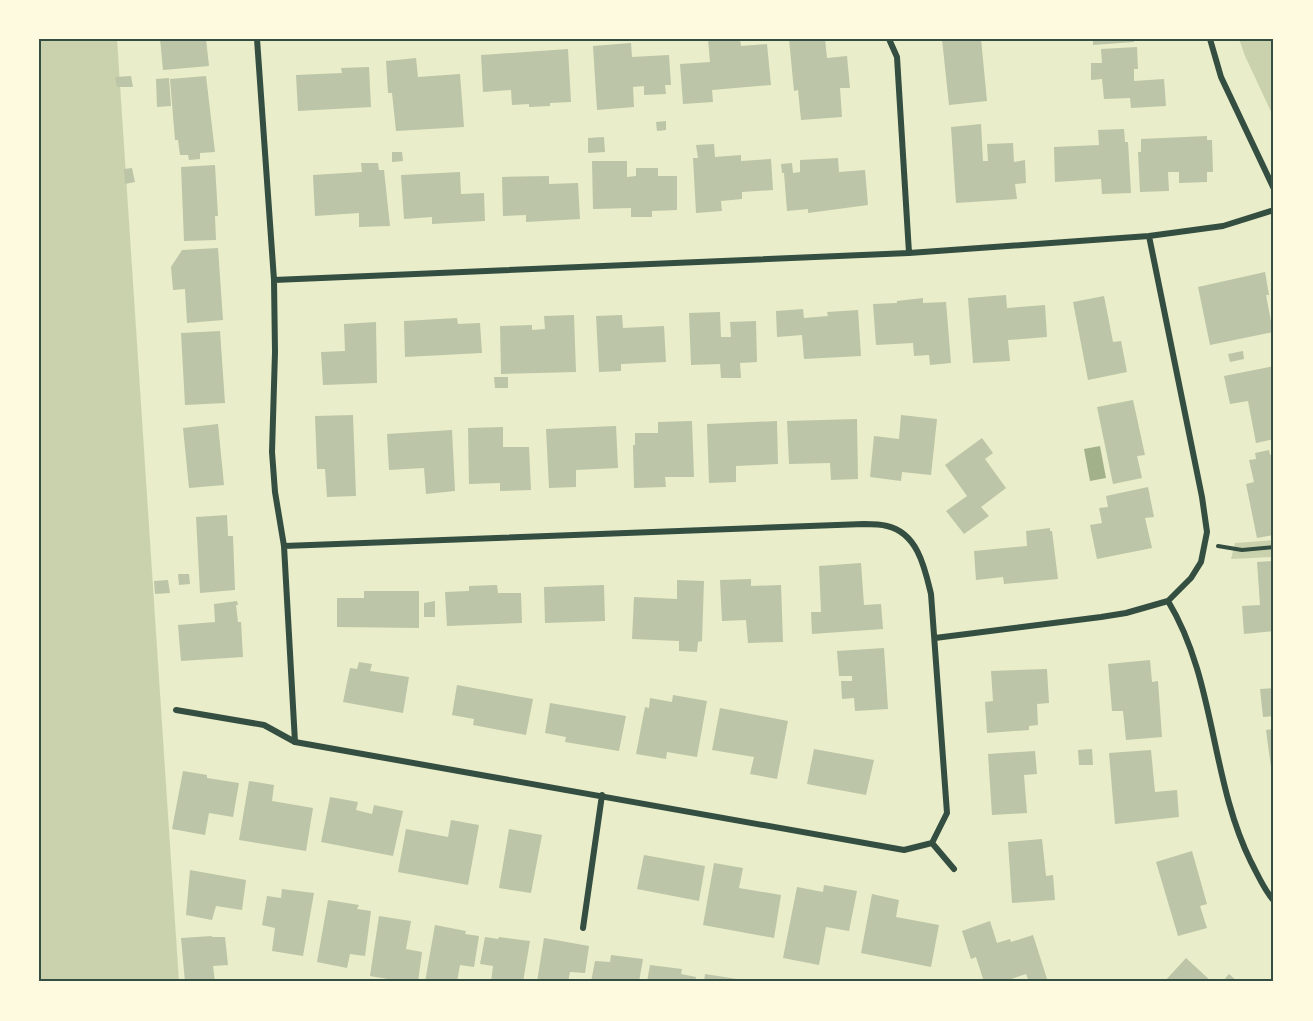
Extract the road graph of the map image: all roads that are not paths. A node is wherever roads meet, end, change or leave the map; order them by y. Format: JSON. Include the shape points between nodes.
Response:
{"nodes":[{"id":1,"x":257,"y":39,"type":"edge"},
{"id":2,"x":889,"y":39,"type":"edge"},
{"id":3,"x":1210,"y":39,"type":"edge"},
{"id":4,"x":1274,"y":189,"type":"edge"},
{"id":5,"x":1274,"y":210,"type":"edge"},
{"id":6,"x":1149,"y":236,"type":"junction"},
{"id":7,"x":909,"y":253,"type":"junction"},
{"id":8,"x":274,"y":280,"type":"junction"},
{"id":9,"x":284,"y":546,"type":"junction"},
{"id":10,"x":1168,"y":601,"type":"junction"},
{"id":11,"x":935,"y":638,"type":"junction"},
{"id":12,"x":176,"y":710,"type":"dead end"},
{"id":13,"x":295,"y":742,"type":"junction"},
{"id":14,"x":602,"y":795,"type":"junction"},
{"id":15,"x":932,"y":843,"type":"junction"},
{"id":16,"x":954,"y":869,"type":"dead end"},
{"id":17,"x":1274,"y":901,"type":"edge"},
{"id":18,"x":583,"y":928,"type":"dead end"}],
"edges":[{"from":1,"to":8,"type":"street"},
{"from":2,"to":7,"type":"street","via":[[897,57]]},
{"from":3,"to":4,"type":"street","via":[[1221,77]]},
{"from":5,"to":6,"type":"street","via":[[1223,226]]},
{"from":6,"to":7,"type":"street"},
{"from":6,"to":10,"type":"street","via":[[1207,532],[1201,562]]},
{"from":7,"to":8,"type":"street"},
{"from":8,"to":9,"type":"street","via":[[272,452]]},
{"from":9,"to":11,"type":"street","via":[[888,526],[902,532],[925,566]]},
{"from":9,"to":13,"type":"street"},
{"from":10,"to":11,"type":"street","via":[[1101,617]]},
{"from":10,"to":17,"type":"street","via":[[1178,618],[1206,697],[1222,781],[1242,843]]},
{"from":11,"to":15,"type":"street","via":[[947,813]]},
{"from":12,"to":13,"type":"street","via":[[264,725]]},
{"from":13,"to":14,"type":"street"},
{"from":14,"to":15,"type":"street","via":[[904,850]]},
{"from":14,"to":18,"type":"street"},
{"from":15,"to":16,"type":"street"}]}
